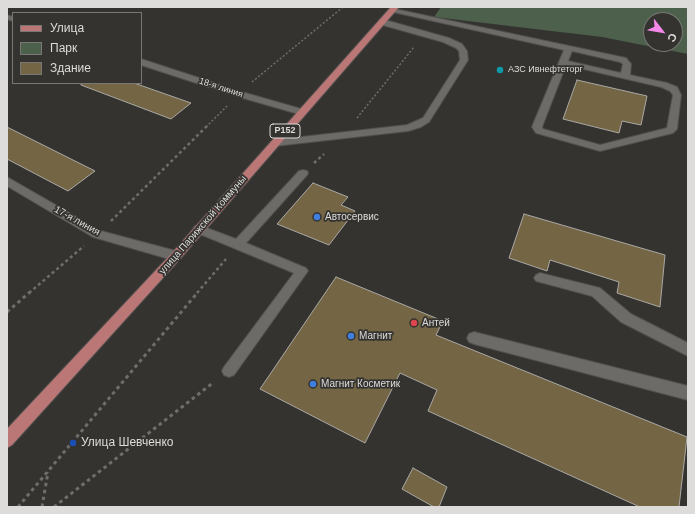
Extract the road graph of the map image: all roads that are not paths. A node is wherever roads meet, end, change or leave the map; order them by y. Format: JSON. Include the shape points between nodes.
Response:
{"nodes":[{"id":1,"x":394,"y":8,"type":"edge"},
{"id":2,"x":382,"y":22,"type":"junction"},
{"id":3,"x":569,"y":48,"type":"junction"},
{"id":4,"x":142,"y":62,"type":"edge"},
{"id":5,"x":563,"y":62,"type":"junction"},
{"id":6,"x":624,"y":76,"type":"junction"},
{"id":7,"x":302,"y":112,"type":"junction"},
{"id":8,"x":275,"y":143,"type":"junction"},
{"id":9,"x":303,"y":173,"type":"dead end"},
{"id":10,"x":7,"y":180,"type":"edge"},
{"id":11,"x":199,"y":229,"type":"junction"},
{"id":12,"x":238,"y":245,"type":"junction"},
{"id":13,"x":176,"y":256,"type":"junction"},
{"id":14,"x":540,"y":278,"type":"dead end"},
{"id":15,"x":474,"y":338,"type":"dead end"},
{"id":16,"x":688,"y":350,"type":"edge"},
{"id":17,"x":229,"y":371,"type":"road end"},
{"id":18,"x":688,"y":393,"type":"edge"},
{"id":19,"x":7,"y":440,"type":"edge"}],
"edges":[{"from":1,"to":2,"type":"main road","name":"улица Парижской Коммуны","number":"Р152"},
{"from":1,"to":3,"type":"street"},
{"from":2,"to":7,"type":"main road","name":"улица Парижской Коммуны","number":"Р152"},
{"from":2,"to":8,"type":"street","via":[[453,43],[463,51],[464,60],[426,120],[408,128]]},
{"from":3,"to":5,"type":"street"},
{"from":3,"to":6,"type":"street","via":[[623,60],[627,64]]},
{"from":4,"to":7,"type":"street","name":"18-я линия"},
{"from":5,"to":6,"type":"street"},
{"from":5,"to":6,"type":"street","via":[[538,130],[541,133],[595,147],[604,147],[672,129],[677,92],[669,86]]},
{"from":7,"to":8,"type":"main road","name":"улица Парижской Коммуны","number":"Р152"},
{"from":8,"to":11,"type":"main road","name":"улица Парижской Коммуны","number":"Р152"},
{"from":9,"to":12,"type":"street"},
{"from":10,"to":13,"type":"street","name":"17-я линия","via":[[97,234]]},
{"from":11,"to":12,"type":"street"},
{"from":11,"to":13,"type":"main road","name":"улица Парижской Коммуны","number":"Р152"},
{"from":12,"to":17,"type":"street","via":[[302,271]]},
{"from":13,"to":19,"type":"main road","name":"улица Парижской Коммуны","number":"Р152"},
{"from":14,"to":16,"type":"street","via":[[596,292],[626,318]]},
{"from":15,"to":18,"type":"street"}]}
